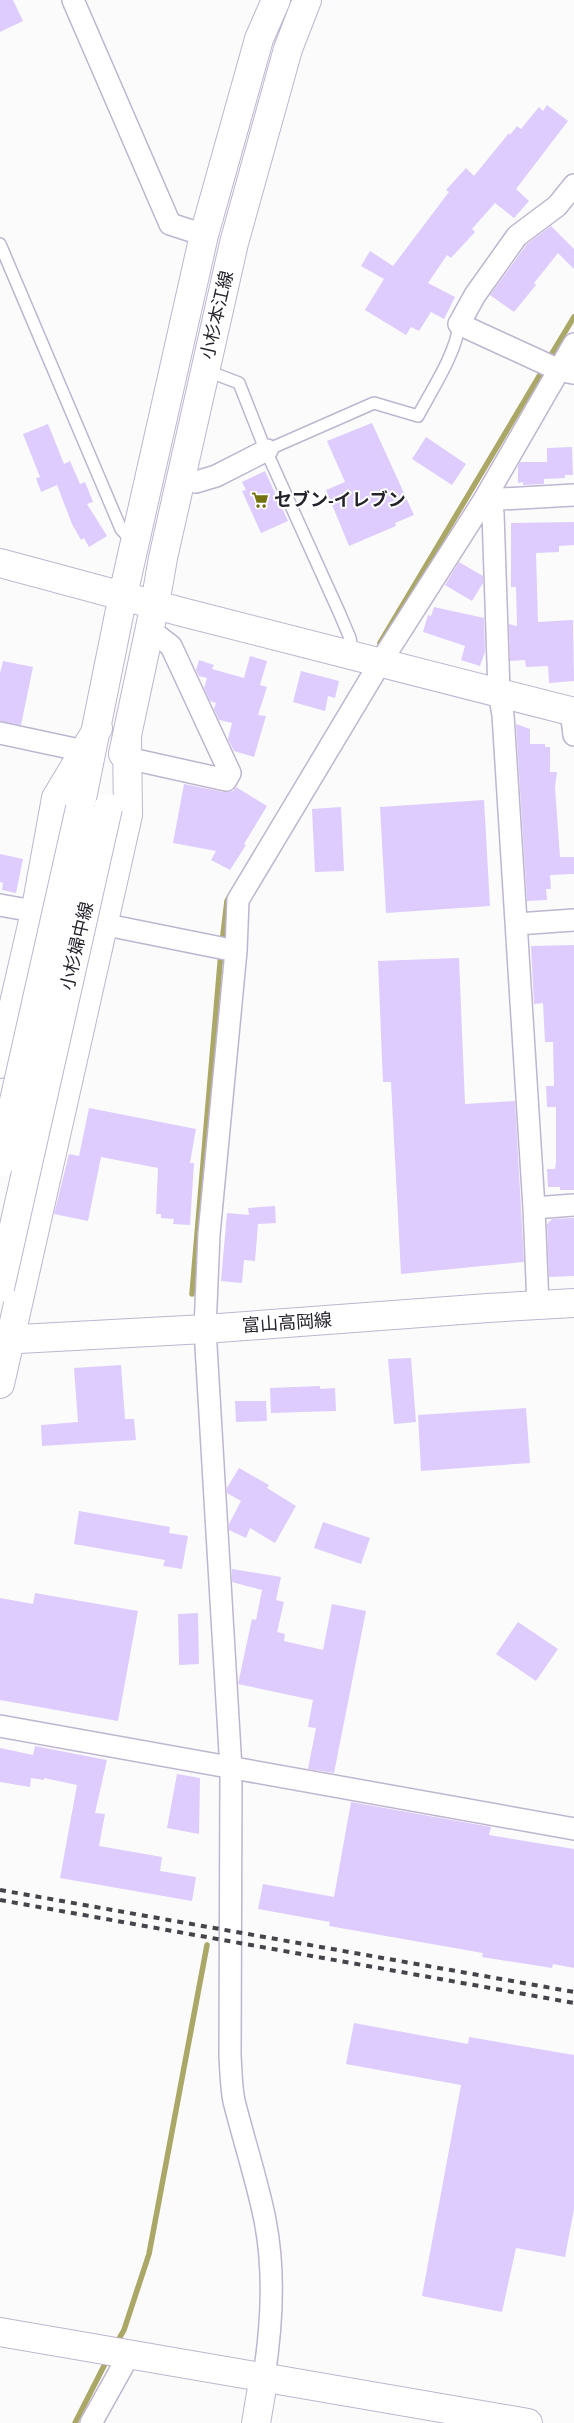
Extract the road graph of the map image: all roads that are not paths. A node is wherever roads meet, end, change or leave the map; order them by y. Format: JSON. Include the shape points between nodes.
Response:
{"nodes":[{"id":1,"x":73,"y":0,"type":"edge"},
{"id":2,"x":276,"y":0,"type":"edge"},
{"id":3,"x":308,"y":0,"type":"edge"},
{"id":4,"x":574,"y":185,"type":"edge"},
{"id":5,"x":204,"y":235,"type":"junction"},
{"id":6,"x":0,"y":244,"type":"edge"},
{"id":7,"x":459,"y":324,"type":"junction"},
{"id":8,"x":574,"y":344,"type":"edge"},
{"id":9,"x":205,"y":370,"type":"junction"},
{"id":10,"x":566,"y":372,"type":"edge"},
{"id":11,"x":267,"y":450,"type":"junction"},
{"id":12,"x":181,"y":478,"type":"junction"},
{"id":13,"x":574,"y":495,"type":"edge"},
{"id":14,"x":484,"y":500,"type":"junction"},
{"id":15,"x":134,"y":544,"type":"junction"},
{"id":16,"x":0,"y":563,"type":"edge"},
{"id":17,"x":123,"y":596,"type":"junction"},
{"id":18,"x":152,"y":616,"type":"junction"},
{"id":19,"x":353,"y":656,"type":"junction"},
{"id":20,"x":380,"y":663,"type":"junction"},
{"id":21,"x":499,"y":692,"type":"junction"},
{"id":22,"x":573,"y":719,"type":"edge"},
{"id":23,"x":98,"y":728,"type":"junction"},
{"id":24,"x":0,"y":733,"type":"edge"},
{"id":25,"x":127,"y":748,"type":"junction"},
{"id":26,"x":84,"y":751,"type":"junction"},
{"id":27,"x":0,"y":905,"type":"edge"},
{"id":28,"x":36,"y":908,"type":"junction"},
{"id":29,"x":574,"y":920,"type":"edge"},
{"id":30,"x":102,"y":924,"type":"junction"},
{"id":31,"x":517,"y":924,"type":"junction"},
{"id":32,"x":236,"y":951,"type":"junction"},
{"id":33,"x":0,"y":1064,"type":"edge"},
{"id":34,"x":0,"y":1163,"type":"edge"},
{"id":35,"x":574,"y":1205,"type":"edge"},
{"id":36,"x":534,"y":1208,"type":"junction"},
{"id":37,"x":0,"y":1288,"type":"edge"},
{"id":38,"x":574,"y":1304,"type":"edge"},
{"id":39,"x":538,"y":1305,"type":"junction"},
{"id":40,"x":205,"y":1329,"type":"junction"},
{"id":41,"x":5,"y":1340,"type":"edge"},
{"id":42,"x":0,"y":1384,"type":"edge"},
{"id":43,"x":0,"y":1726,"type":"edge"},
{"id":44,"x":231,"y":1769,"type":"junction"},
{"id":45,"x":574,"y":1829,"type":"edge"},
{"id":46,"x":0,"y":2332,"type":"edge"},
{"id":47,"x":129,"y":2355,"type":"junction"},
{"id":48,"x":264,"y":2376,"type":"junction"},
{"id":49,"x":91,"y":2423,"type":"edge"},
{"id":50,"x":256,"y":2423,"type":"edge"},
{"id":51,"x":528,"y":2423,"type":"edge"}],
"edges":[{"from":1,"to":5,"type":"street","via":[[170,224]]},
{"from":2,"to":5,"type":"main road","name":"小杉本江線","via":[[259,39]]},
{"from":3,"to":9,"type":"main road","name":"小杉本江線","via":[[288,49],[241,217]]},
{"from":4,"to":7,"type":"street","via":[[556,206],[517,236],[475,295]]},
{"from":5,"to":15,"type":"main road","name":"小杉本江線"},
{"from":6,"to":15,"type":"lane","via":[[121,529]]},
{"from":7,"to":10,"type":"street"},
{"from":7,"to":11,"type":"lane","via":[[448,359],[418,416],[374,403]]},
{"from":8,"to":10,"type":"street"},
{"from":9,"to":11,"type":"lane","via":[[239,383]]},
{"from":9,"to":12,"type":"main road","name":"小杉本江線"},
{"from":10,"to":14,"type":"street"},
{"from":11,"to":12,"type":"street","via":[[216,476],[196,482]]},
{"from":11,"to":19,"type":"lane","via":[[350,638]]},
{"from":12,"to":18,"type":"main road","name":"小杉本江線"},
{"from":13,"to":14,"type":"street"},
{"from":14,"to":20,"type":"street"},
{"from":14,"to":21,"type":"street","via":[[493,513]]},
{"from":15,"to":17,"type":"main road","name":"小杉本江線"},
{"from":16,"to":17,"type":"main road"},
{"from":17,"to":18,"type":"main road"},
{"from":17,"to":23,"type":"main road","name":"小杉婦中線"},
{"from":18,"to":19,"type":"main road"},
{"from":18,"to":25,"type":"main road","name":"小杉婦中線"},
{"from":18,"to":25,"type":"street","via":[[171,646],[230,773],[226,780]]},
{"from":19,"to":20,"type":"main road"},
{"from":20,"to":21,"type":"main road"},
{"from":20,"to":32,"type":"street","via":[[238,900]]},
{"from":21,"to":22,"type":"main road"},
{"from":21,"to":31,"type":"street"},
{"from":23,"to":26,"type":"main road"},
{"from":23,"to":34,"type":"main road","name":"小杉婦中線","bridge":true},
{"from":24,"to":26,"type":"street"},
{"from":25,"to":30,"type":"main road","via":[[128,815]]},
{"from":25,"to":37,"type":"main road","name":"小杉婦中線","bridge":true,"via":[[108,808]]},
{"from":26,"to":28,"type":"main road","via":[[56,798]]},
{"from":27,"to":28,"type":"street"},
{"from":28,"to":30,"type":"lane"},
{"from":28,"to":33,"type":"main road"},
{"from":29,"to":31,"type":"street"},
{"from":30,"to":32,"type":"street"},
{"from":30,"to":41,"type":"main road"},
{"from":31,"to":36,"type":"street"},
{"from":32,"to":40,"type":"street","via":[[210,1234]]},
{"from":35,"to":36,"type":"street"},
{"from":36,"to":39,"type":"street"},
{"from":38,"to":39,"type":"main road","name":"富山高岡線"},
{"from":39,"to":40,"type":"main road","name":"富山高岡線"},
{"from":40,"to":41,"type":"main road","name":"富山高岡線"},
{"from":40,"to":44,"type":"street"},
{"from":41,"to":42,"type":"main road"},
{"from":43,"to":44,"type":"street"},
{"from":44,"to":45,"type":"street"},
{"from":44,"to":48,"type":"street","via":[[230,2056],[234,2099],[265,2222],[271,2284],[271,2330]]},
{"from":46,"to":47,"type":"main road"},
{"from":47,"to":48,"type":"main road"},
{"from":47,"to":49,"type":"street"},
{"from":48,"to":50,"type":"main road"},
{"from":48,"to":51,"type":"main road"}]}
